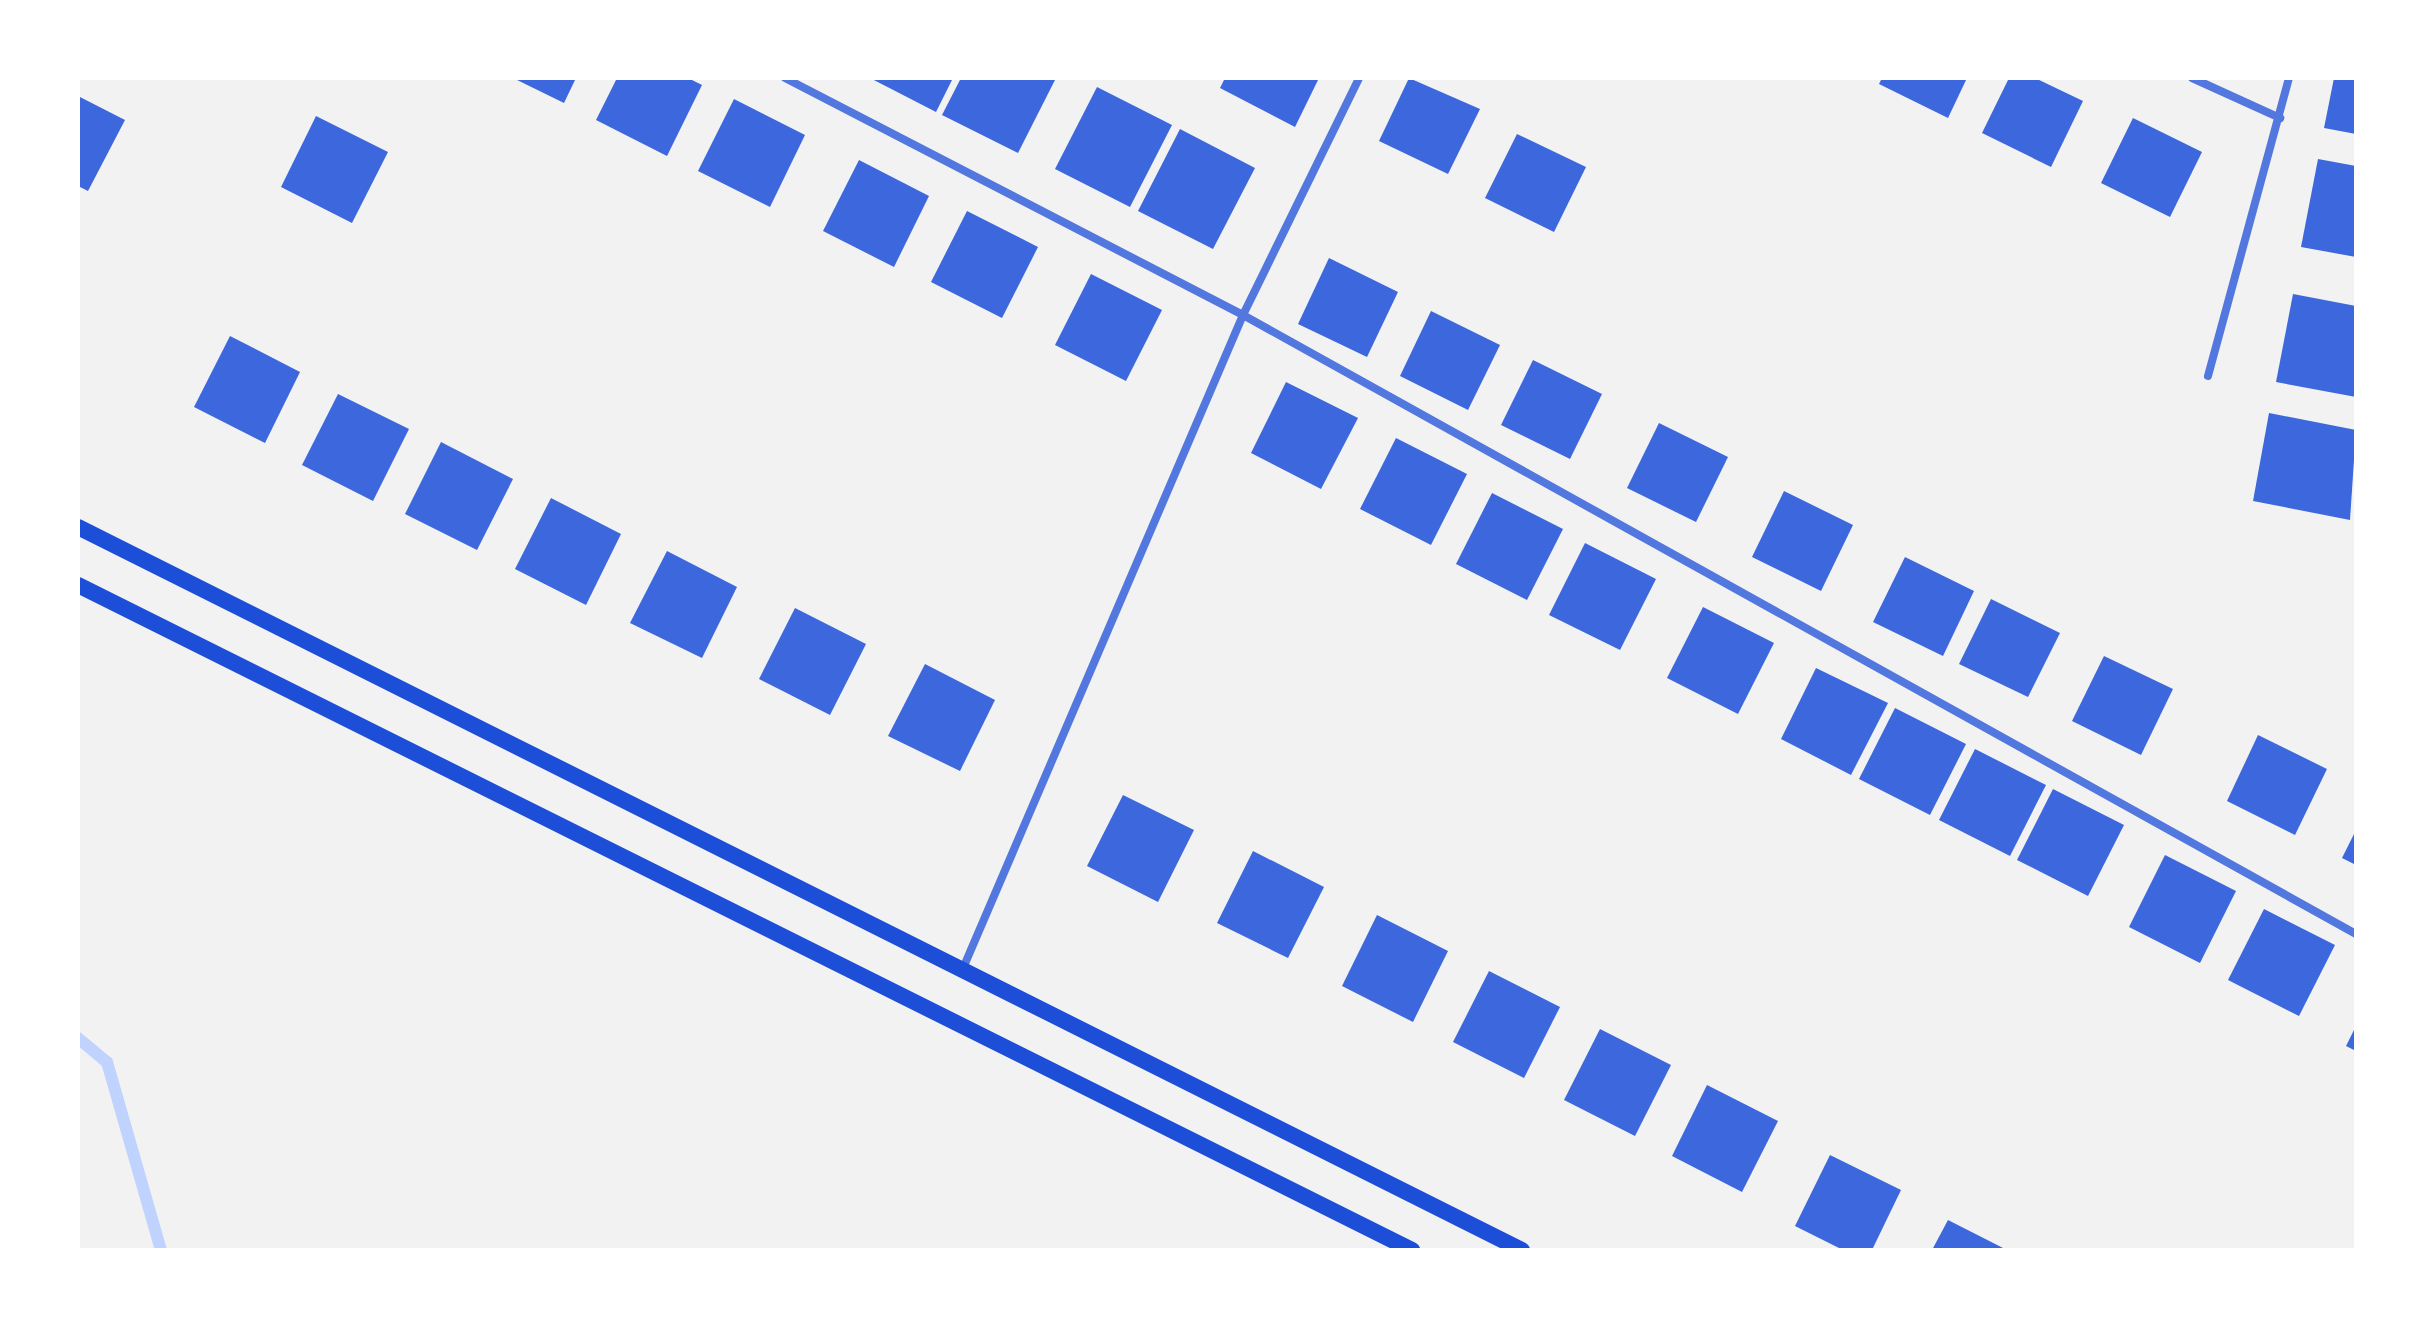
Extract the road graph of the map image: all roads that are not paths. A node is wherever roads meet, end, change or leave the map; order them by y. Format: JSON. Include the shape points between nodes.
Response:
{"nodes":[{"id":1,"x":785,"y":78,"type":"edge"},
{"id":2,"x":1359,"y":78,"type":"edge"},
{"id":3,"x":2192,"y":78,"type":"edge"},
{"id":4,"x":2289,"y":78,"type":"edge"},
{"id":5,"x":2280,"y":118,"type":"junction"},
{"id":6,"x":1243,"y":315,"type":"junction"},
{"id":7,"x":2208,"y":376,"type":"dead end"},
{"id":8,"x":78,"y":527,"type":"edge"},
{"id":9,"x":78,"y":585,"type":"edge"},
{"id":10,"x":2356,"y":934,"type":"edge"},
{"id":11,"x":960,"y":974,"type":"junction"},
{"id":12,"x":1412,"y":1250,"type":"edge"},
{"id":13,"x":1522,"y":1250,"type":"edge"}],
"edges":[{"from":1,"to":6,"type":"street"},
{"from":2,"to":6,"type":"street"},
{"from":3,"to":5,"type":"street"},
{"from":4,"to":5,"type":"street"},
{"from":5,"to":7,"type":"street"},
{"from":6,"to":10,"type":"street"},
{"from":6,"to":11,"type":"street"},
{"from":8,"to":11,"type":"main road"},
{"from":9,"to":12,"type":"main road"},
{"from":11,"to":13,"type":"main road"}]}
